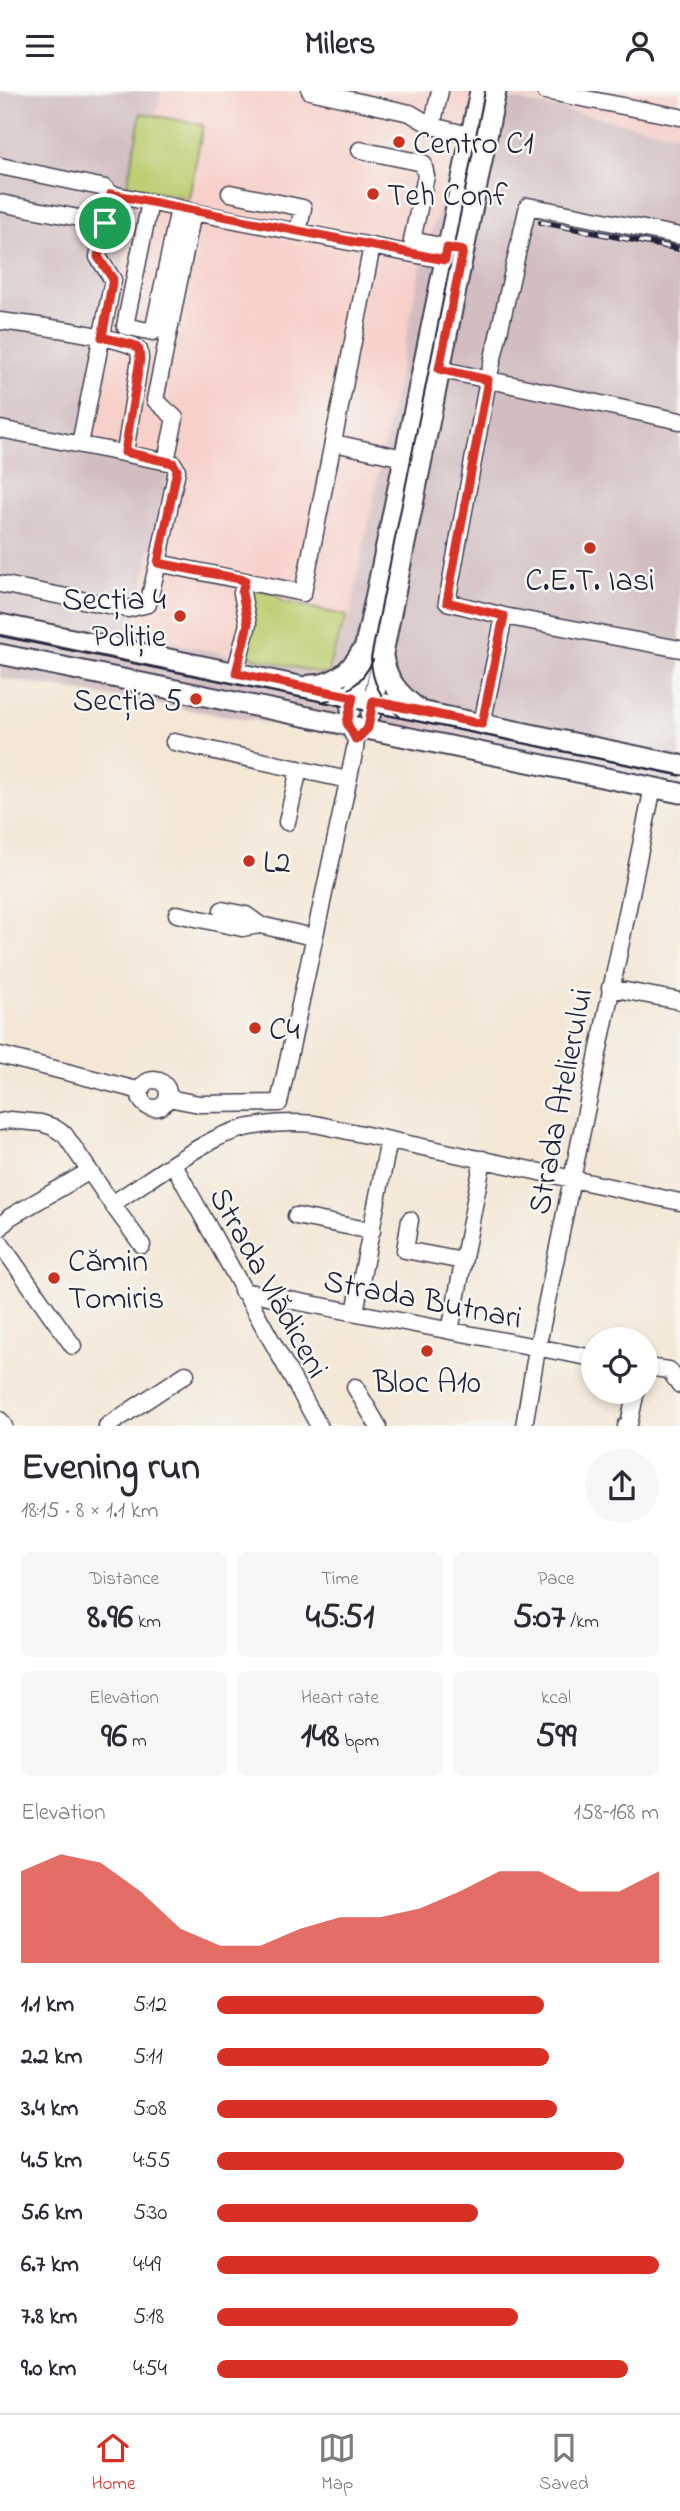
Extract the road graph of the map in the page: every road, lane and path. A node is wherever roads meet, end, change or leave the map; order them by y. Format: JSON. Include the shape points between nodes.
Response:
{"nodes":[{"id":1,"x":310,"y":91,"type":"edge"},
{"id":2,"x":440,"y":91,"type":"edge"},
{"id":3,"x":480,"y":91,"type":"edge"},
{"id":4,"x":496,"y":91,"type":"edge"},
{"id":5,"x":545,"y":91,"type":"edge"},
{"id":6,"x":341,"y":94,"type":"edge"},
{"id":7,"x":680,"y":117,"type":"edge"},
{"id":8,"x":432,"y":126,"type":"junction"},
{"id":9,"x":478,"y":137,"type":"junction"},
{"id":10,"x":359,"y":150,"type":"dead end"},
{"id":11,"x":0,"y":166,"type":"edge"},
{"id":12,"x":230,"y":193,"type":"dead end"},
{"id":13,"x":111,"y":194,"type":"junction"},
{"id":14,"x":150,"y":202,"type":"junction"},
{"id":15,"x":0,"y":203,"type":"edge"},
{"id":16,"x":186,"y":210,"type":"junction"},
{"id":17,"x":105,"y":223,"type":"junction"},
{"id":18,"x":298,"y":232,"type":"junction"},
{"id":19,"x":680,"y":236,"type":"edge"},
{"id":20,"x":372,"y":246,"type":"junction"},
{"id":21,"x":454,"y":256,"type":"junction"},
{"id":22,"x":0,"y":321,"type":"edge"},
{"id":23,"x":102,"y":337,"type":"junction"},
{"id":24,"x":431,"y":368,"type":"junction"},
{"id":25,"x":488,"y":380,"type":"junction"},
{"id":26,"x":680,"y":421,"type":"edge"},
{"id":27,"x":0,"y":429,"type":"edge"},
{"id":28,"x":334,"y":443,"type":"junction"},
{"id":29,"x":80,"y":444,"type":"junction"},
{"id":30,"x":125,"y":452,"type":"junction"},
{"id":31,"x":413,"y":460,"type":"junction"},
{"id":32,"x":166,"y":461,"type":"junction"},
{"id":33,"x":158,"y":563,"type":"junction"},
{"id":34,"x":245,"y":580,"type":"junction"},
{"id":35,"x":0,"y":584,"type":"edge"},
{"id":36,"x":504,"y":616,"type":"junction"},
{"id":37,"x":0,"y":624,"type":"edge"},
{"id":38,"x":374,"y":647,"type":"junction"},
{"id":39,"x":680,"y":649,"type":"edge"},
{"id":40,"x":0,"y":654,"type":"edge"},
{"id":41,"x":236,"y":673,"type":"junction"},
{"id":42,"x":294,"y":684,"type":"junction"},
{"id":43,"x":353,"y":697,"type":"junction"},
{"id":44,"x":373,"y":701,"type":"junction"},
{"id":45,"x":421,"y":711,"type":"junction"},
{"id":46,"x":482,"y":724,"type":"junction"},
{"id":47,"x":357,"y":730,"type":"junction"},
{"id":48,"x":174,"y":742,"type":"dead end"},
{"id":49,"x":680,"y":765,"type":"edge"},
{"id":50,"x":299,"y":769,"type":"junction"},
{"id":51,"x":348,"y":780,"type":"junction"},
{"id":52,"x":653,"y":787,"type":"junction"},
{"id":53,"x":680,"y":793,"type":"edge"},
{"id":54,"x":287,"y":823,"type":"dead end"},
{"id":55,"x":222,"y":910,"type":"dead end"},
{"id":56,"x":177,"y":914,"type":"dead end"},
{"id":57,"x":260,"y":925,"type":"junction"},
{"id":58,"x":313,"y":937,"type":"junction"},
{"id":59,"x":610,"y":988,"type":"junction"},
{"id":60,"x":680,"y":1001,"type":"edge"},
{"id":61,"x":0,"y":1055,"type":"edge"},
{"id":62,"x":0,"y":1122,"type":"edge"},
{"id":63,"x":389,"y":1140,"type":"junction"},
{"id":64,"x":482,"y":1159,"type":"junction"},
{"id":65,"x":174,"y":1165,"type":"junction"},
{"id":66,"x":88,"y":1173,"type":"junction"},
{"id":67,"x":573,"y":1178,"type":"junction"},
{"id":68,"x":680,"y":1202,"type":"edge"},
{"id":69,"x":112,"y":1204,"type":"junction"},
{"id":70,"x":296,"y":1216,"type":"dead end"},
{"id":71,"x":410,"y":1220,"type":"dead end"},
{"id":72,"x":0,"y":1228,"type":"edge"},
{"id":73,"x":372,"y":1231,"type":"junction"},
{"id":74,"x":0,"y":1243,"type":"edge"},
{"id":75,"x":142,"y":1245,"type":"dead end"},
{"id":76,"x":463,"y":1261,"type":"junction"},
{"id":77,"x":242,"y":1291,"type":"junction"},
{"id":78,"x":355,"y":1312,"type":"junction"},
{"id":79,"x":450,"y":1331,"type":"junction"},
{"id":80,"x":73,"y":1346,"type":"dead end"},
{"id":81,"x":537,"y":1349,"type":"junction"},
{"id":82,"x":581,"y":1356,"type":"edge"},
{"id":83,"x":675,"y":1366,"type":"edge"},
{"id":84,"x":186,"y":1374,"type":"dead end"},
{"id":85,"x":680,"y":1385,"type":"edge"},
{"id":86,"x":355,"y":1387,"type":"dead end"},
{"id":87,"x":633,"y":1404,"type":"edge"},
{"id":88,"x":0,"y":1420,"type":"edge"},
{"id":89,"x":4,"y":1426,"type":"edge"},
{"id":90,"x":107,"y":1426,"type":"edge"},
{"id":91,"x":319,"y":1426,"type":"edge"},
{"id":92,"x":378,"y":1426,"type":"edge"},
{"id":93,"x":524,"y":1426,"type":"edge"},
{"id":94,"x":626,"y":1426,"type":"edge"}],
"edges":[{"from":1,"to":6,"type":"street"},
{"from":2,"to":8,"type":"street"},
{"from":3,"to":9,"type":"main road"},
{"from":4,"to":9,"type":"main road"},
{"from":5,"to":7,"type":"street"},
{"from":6,"to":8,"type":"street","via":[[410,113]]},
{"from":8,"to":9,"type":"street"},
{"from":9,"to":21,"type":"main road"},
{"from":10,"to":21,"type":"street","via":[[423,163],[426,176],[412,240]]},
{"from":11,"to":13,"type":"street","via":[[104,188]]},
{"from":12,"to":18,"type":"street","via":[[303,208]]},
{"from":13,"to":14,"type":"street"},
{"from":13,"to":17,"type":"street"},
{"from":14,"to":16,"type":"street"},
{"from":14,"to":16,"type":"street","via":[[125,326],[153,332]]},
{"from":15,"to":17,"type":"street"},
{"from":16,"to":18,"type":"street"},
{"from":16,"to":32,"type":"street","via":[[155,400],[175,418]]},
{"from":17,"to":23,"type":"street","via":[[98,257],[113,279]]},
{"from":18,"to":20,"type":"street"},
{"from":19,"to":25,"type":"street","via":[[527,205]]},
{"from":20,"to":21,"type":"street"},
{"from":20,"to":28,"type":"street"},
{"from":21,"to":24,"type":"main road"},
{"from":22,"to":23,"type":"street"},
{"from":23,"to":29,"type":"street"},
{"from":23,"to":30,"type":"street","via":[[139,350]]},
{"from":24,"to":25,"type":"street"},
{"from":24,"to":31,"type":"main road"},
{"from":25,"to":26,"type":"street"},
{"from":25,"to":36,"type":"street","via":[[447,602]]},
{"from":27,"to":29,"type":"street"},
{"from":28,"to":31,"type":"street"},
{"from":28,"to":34,"type":"street","via":[[303,593]]},
{"from":29,"to":30,"type":"street"},
{"from":30,"to":32,"type":"street"},
{"from":31,"to":38,"type":"main road"},
{"from":32,"to":33,"type":"street","via":[[177,470]]},
{"from":33,"to":34,"type":"street"},
{"from":33,"to":35,"type":"street","via":[[148,604],[128,608]]},
{"from":34,"to":41,"type":"street","via":[[242,593],[248,624]]},
{"from":36,"to":39,"type":"street"},
{"from":36,"to":46,"type":"street"},
{"from":37,"to":41,"type":"main road"},
{"from":38,"to":42,"type":"main road","via":[[332,682]]},
{"from":38,"to":43,"type":"main road"},
{"from":38,"to":44,"type":"main road"},
{"from":38,"to":45,"type":"main road","via":[[397,691]]},
{"from":40,"to":47,"type":"main road"},
{"from":41,"to":42,"type":"main road"},
{"from":42,"to":43,"type":"main road"},
{"from":43,"to":44,"type":"main road"},
{"from":43,"to":47,"type":"main road"},
{"from":44,"to":45,"type":"main road"},
{"from":44,"to":47,"type":"main road"},
{"from":45,"to":46,"type":"main road"},
{"from":46,"to":49,"type":"main road"},
{"from":47,"to":51,"type":"street"},
{"from":47,"to":52,"type":"main road"},
{"from":48,"to":50,"type":"street"},
{"from":50,"to":51,"type":"street"},
{"from":50,"to":54,"type":"street"},
{"from":51,"to":58,"type":"street"},
{"from":52,"to":53,"type":"main road"},
{"from":52,"to":59,"type":"street","name":"Strada Atelierului"},
{"from":55,"to":57,"type":"street","via":[[246,915]]},
{"from":56,"to":57,"type":"street","via":[[242,928]]},
{"from":57,"to":58,"type":"street"},
{"from":58,"to":61,"type":"street","via":[[279,1103],[199,1104],[167,1098],[159,1107],[150,1107],[142,1102],[141,1091]]},
{"from":59,"to":60,"type":"street"},
{"from":59,"to":67,"type":"street","name":"Strada Atelierului"},
{"from":62,"to":66,"type":"street","via":[[53,1127],[65,1135]]},
{"from":63,"to":64,"type":"street"},
{"from":63,"to":65,"type":"street","via":[[315,1124],[276,1123],[214,1139]]},
{"from":63,"to":73,"type":"street"},
{"from":64,"to":67,"type":"street"},
{"from":64,"to":76,"type":"street"},
{"from":65,"to":69,"type":"street"},
{"from":65,"to":77,"type":"street","name":"Strada Vlădiceni"},
{"from":66,"to":69,"type":"street"},
{"from":66,"to":72,"type":"street","via":[[10,1217]]},
{"from":67,"to":68,"type":"street"},
{"from":67,"to":81,"type":"street","name":"Strada Atelierului"},
{"from":69,"to":75,"type":"street"},
{"from":70,"to":73,"type":"street"},
{"from":71,"to":76,"type":"street","via":[[405,1250]]},
{"from":73,"to":78,"type":"street"},
{"from":74,"to":80,"type":"street"},
{"from":76,"to":79,"type":"street"},
{"from":77,"to":78,"type":"street","name":"Strada Butnari"},
{"from":77,"to":91,"type":"street","name":"Strada Vlădiceni"},
{"from":78,"to":79,"type":"street","name":"Strada Butnari"},
{"from":79,"to":81,"type":"street","name":"Strada Butnari"},
{"from":81,"to":82,"type":"street","name":"Strada Butnari"},
{"from":81,"to":93,"type":"street","name":"Strada Atelierului"},
{"from":83,"to":85,"type":"street"},
{"from":84,"to":90,"type":"street"},
{"from":86,"to":92,"type":"street"},
{"from":87,"to":94,"type":"street"},
{"from":88,"to":89,"type":"street"}]}
